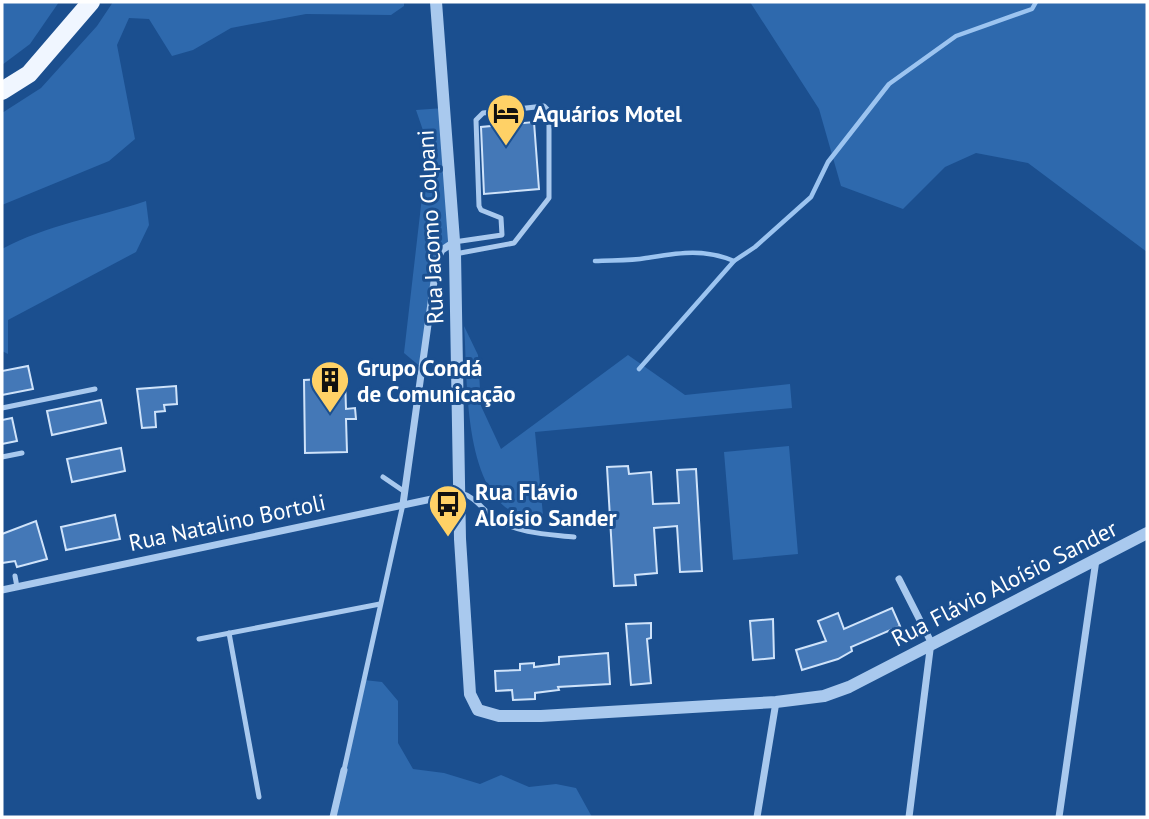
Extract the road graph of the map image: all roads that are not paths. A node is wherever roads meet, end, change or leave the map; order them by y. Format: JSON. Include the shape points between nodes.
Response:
{"nodes":[{"id":1,"x":91,"y":2,"type":"edge"},
{"id":2,"x":436,"y":2,"type":"edge"},
{"id":3,"x":2,"y":91,"type":"edge"},
{"id":4,"x":454,"y":248,"type":"junction"},
{"id":5,"x":95,"y":389,"type":"dead end"},
{"id":6,"x":2,"y":408,"type":"edge"},
{"id":7,"x":22,"y":453,"type":"dead end"},
{"id":8,"x":2,"y":457,"type":"edge"},
{"id":9,"x":383,"y":477,"type":"dead end"},
{"id":10,"x":405,"y":492,"type":"junction"},
{"id":11,"x":461,"y":493,"type":"junction"},
{"id":12,"x":403,"y":504,"type":"junction"},
{"id":13,"x":1147,"y":533,"type":"edge"},
{"id":14,"x":574,"y":537,"type":"dead end"},
{"id":15,"x":1096,"y":560,"type":"junction"},
{"id":16,"x":15,"y":576,"type":"dead end"},
{"id":17,"x":899,"y":579,"type":"dead end"},
{"id":18,"x":18,"y":587,"type":"junction"},
{"id":19,"x":2,"y":590,"type":"edge"},
{"id":20,"x":380,"y":604,"type":"junction"},
{"id":21,"x":229,"y":633,"type":"junction"},
{"id":22,"x":199,"y":639,"type":"dead end"},
{"id":23,"x":931,"y":642,"type":"junction"},
{"id":24,"x":776,"y":702,"type":"junction"},
{"id":25,"x":344,"y":770,"type":"joint"},
{"id":26,"x":259,"y":797,"type":"dead end"},
{"id":27,"x":333,"y":817,"type":"edge"},
{"id":28,"x":757,"y":817,"type":"edge"},
{"id":29,"x":909,"y":817,"type":"edge"},
{"id":30,"x":1059,"y":817,"type":"edge"}],
"edges":[{"from":1,"to":3,"type":"main road","via":[[29,74]]},
{"from":2,"to":4,"type":"street","name":"Rua Jacomo Colpani"},
{"from":4,"to":4,"type":"lane","via":[[514,243],[549,198],[548,111],[544,106],[483,113],[476,120],[479,206],[501,218],[502,235]]},
{"from":4,"to":10,"type":"street","via":[[442,250],[437,260]]},
{"from":4,"to":11,"type":"street","name":"Rua Jacomo Colpani"},
{"from":5,"to":6,"type":"lane"},
{"from":7,"to":8,"type":"lane"},
{"from":9,"to":10,"type":"lane"},
{"from":10,"to":12,"type":"street"},
{"from":11,"to":12,"type":"street","name":"Rua Natalino Bortoli"},
{"from":11,"to":14,"type":"lane","via":[[520,531]]},
{"from":11,"to":24,"type":"street","name":"Rua Flávio Aloísio Sander","via":[[470,694],[478,710],[499,716],[541,716]]},
{"from":12,"to":18,"type":"street","name":"Rua Natalino Bortoli"},
{"from":12,"to":20,"type":"lane"},
{"from":13,"to":15,"type":"street","name":"Rua Flávio Aloísio Sander"},
{"from":15,"to":23,"type":"street","name":"Rua Flávio Aloísio Sander"},
{"from":15,"to":30,"type":"street"},
{"from":16,"to":18,"type":"lane"},
{"from":17,"to":23,"type":"street"},
{"from":18,"to":19,"type":"street","name":"Rua Natalino Bortoli"},
{"from":20,"to":21,"type":"lane"},
{"from":20,"to":25,"type":"lane"},
{"from":21,"to":22,"type":"lane"},
{"from":21,"to":26,"type":"lane"},
{"from":23,"to":24,"type":"street","name":"Rua Flávio Aloísio Sander","via":[[849,687],[824,696]]},
{"from":23,"to":29,"type":"street"},
{"from":24,"to":28,"type":"street"},
{"from":25,"to":27,"type":"street"}]}
